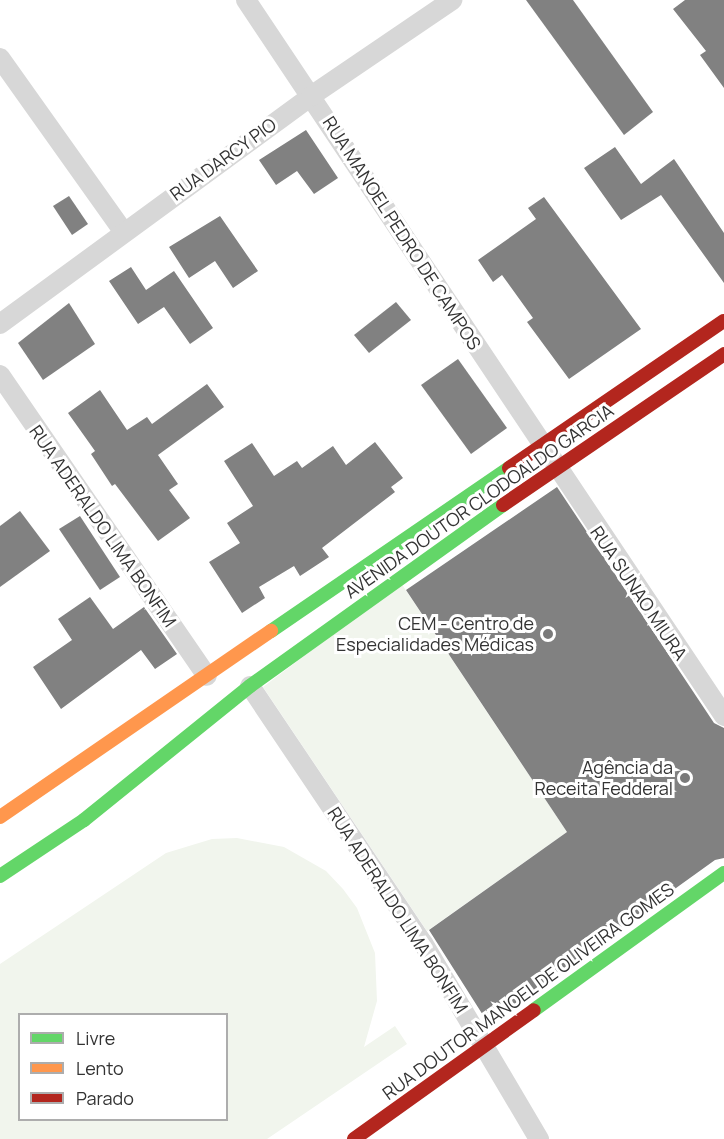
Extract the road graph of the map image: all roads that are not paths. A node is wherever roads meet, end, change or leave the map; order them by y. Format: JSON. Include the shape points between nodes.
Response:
{"nodes":[{"id":1,"x":246,"y":0,"type":"edge"},
{"id":2,"x":452,"y":0,"type":"edge"},
{"id":3,"x":1,"y":60,"type":"edge"},
{"id":4,"x":311,"y":96,"type":"junction"},
{"id":5,"x":123,"y":231,"type":"junction"},
{"id":6,"x":724,"y":321,"type":"edge"},
{"id":7,"x":0,"y":324,"type":"edge"},
{"id":8,"x":724,"y":354,"type":"edge"},
{"id":9,"x":0,"y":375,"type":"edge"},
{"id":10,"x":542,"y":446,"type":"junction"},
{"id":11,"x":556,"y":469,"type":"junction"},
{"id":12,"x":207,"y":676,"type":"junction"},
{"id":13,"x":250,"y":686,"type":"junction"},
{"id":14,"x":724,"y":716,"type":"edge"},
{"id":15,"x":0,"y":818,"type":"edge"},
{"id":16,"x":724,"y":873,"type":"edge"},
{"id":17,"x":0,"y":876,"type":"edge"},
{"id":18,"x":485,"y":1042,"type":"junction"},
{"id":19,"x":354,"y":1139,"type":"edge"},
{"id":20,"x":539,"y":1139,"type":"edge"}],
"edges":[{"from":1,"to":4,"type":"street","name":"RUA MANOEL PEDRO DE CAMPOS"},
{"from":2,"to":4,"type":"street","name":"RUA DARCY PIO"},
{"from":3,"to":5,"type":"street"},
{"from":4,"to":5,"type":"street","name":"RUA DARCY PIO"},
{"from":4,"to":10,"type":"street","name":"RUA MANOEL PEDRO DE CAMPOS"},
{"from":5,"to":7,"type":"street","name":"RUA DARCY PIO"},
{"from":6,"to":10,"type":"main road","name":"AVENIDA DOUTOR CLODOALDO GARCIA"},
{"from":8,"to":11,"type":"main road","name":"AVENIDA DOUTOR CLODOALDO GARCIA"},
{"from":9,"to":12,"type":"street","name":"RUA ADERALDO LIMA BONFIM"},
{"from":10,"to":11,"type":"street","name":"RUA MANOEL PEDRO DE CAMPOS"},
{"from":10,"to":12,"type":"main road","name":"AVENIDA DOUTOR CLODOALDO GARCIA"},
{"from":11,"to":13,"type":"main road","name":"AVENIDA DOUTOR CLODOALDO GARCIA","via":[[399,576]]},
{"from":11,"to":14,"type":"street","name":"RUA SUNAO MIURA"},
{"from":12,"to":15,"type":"main road","name":"AVENIDA DOUTOR CLODOALDO GARCIA"},
{"from":13,"to":17,"type":"main road","name":"AVENIDA DOUTOR CLODOALDO GARCIA","via":[[84,820]]},
{"from":13,"to":18,"type":"street","name":"RUA ADERALDO LIMA BONFIM"},
{"from":16,"to":18,"type":"main road","name":"RUA DOUTOR MANOEL DE OLIVEIRA GOMES"},
{"from":18,"to":19,"type":"main road","name":"RUA DOUTOR MANOEL DE OLIVEIRA GOMES"},
{"from":18,"to":20,"type":"street","name":"RUA ADERALDO LIMA BONFIM"}]}
